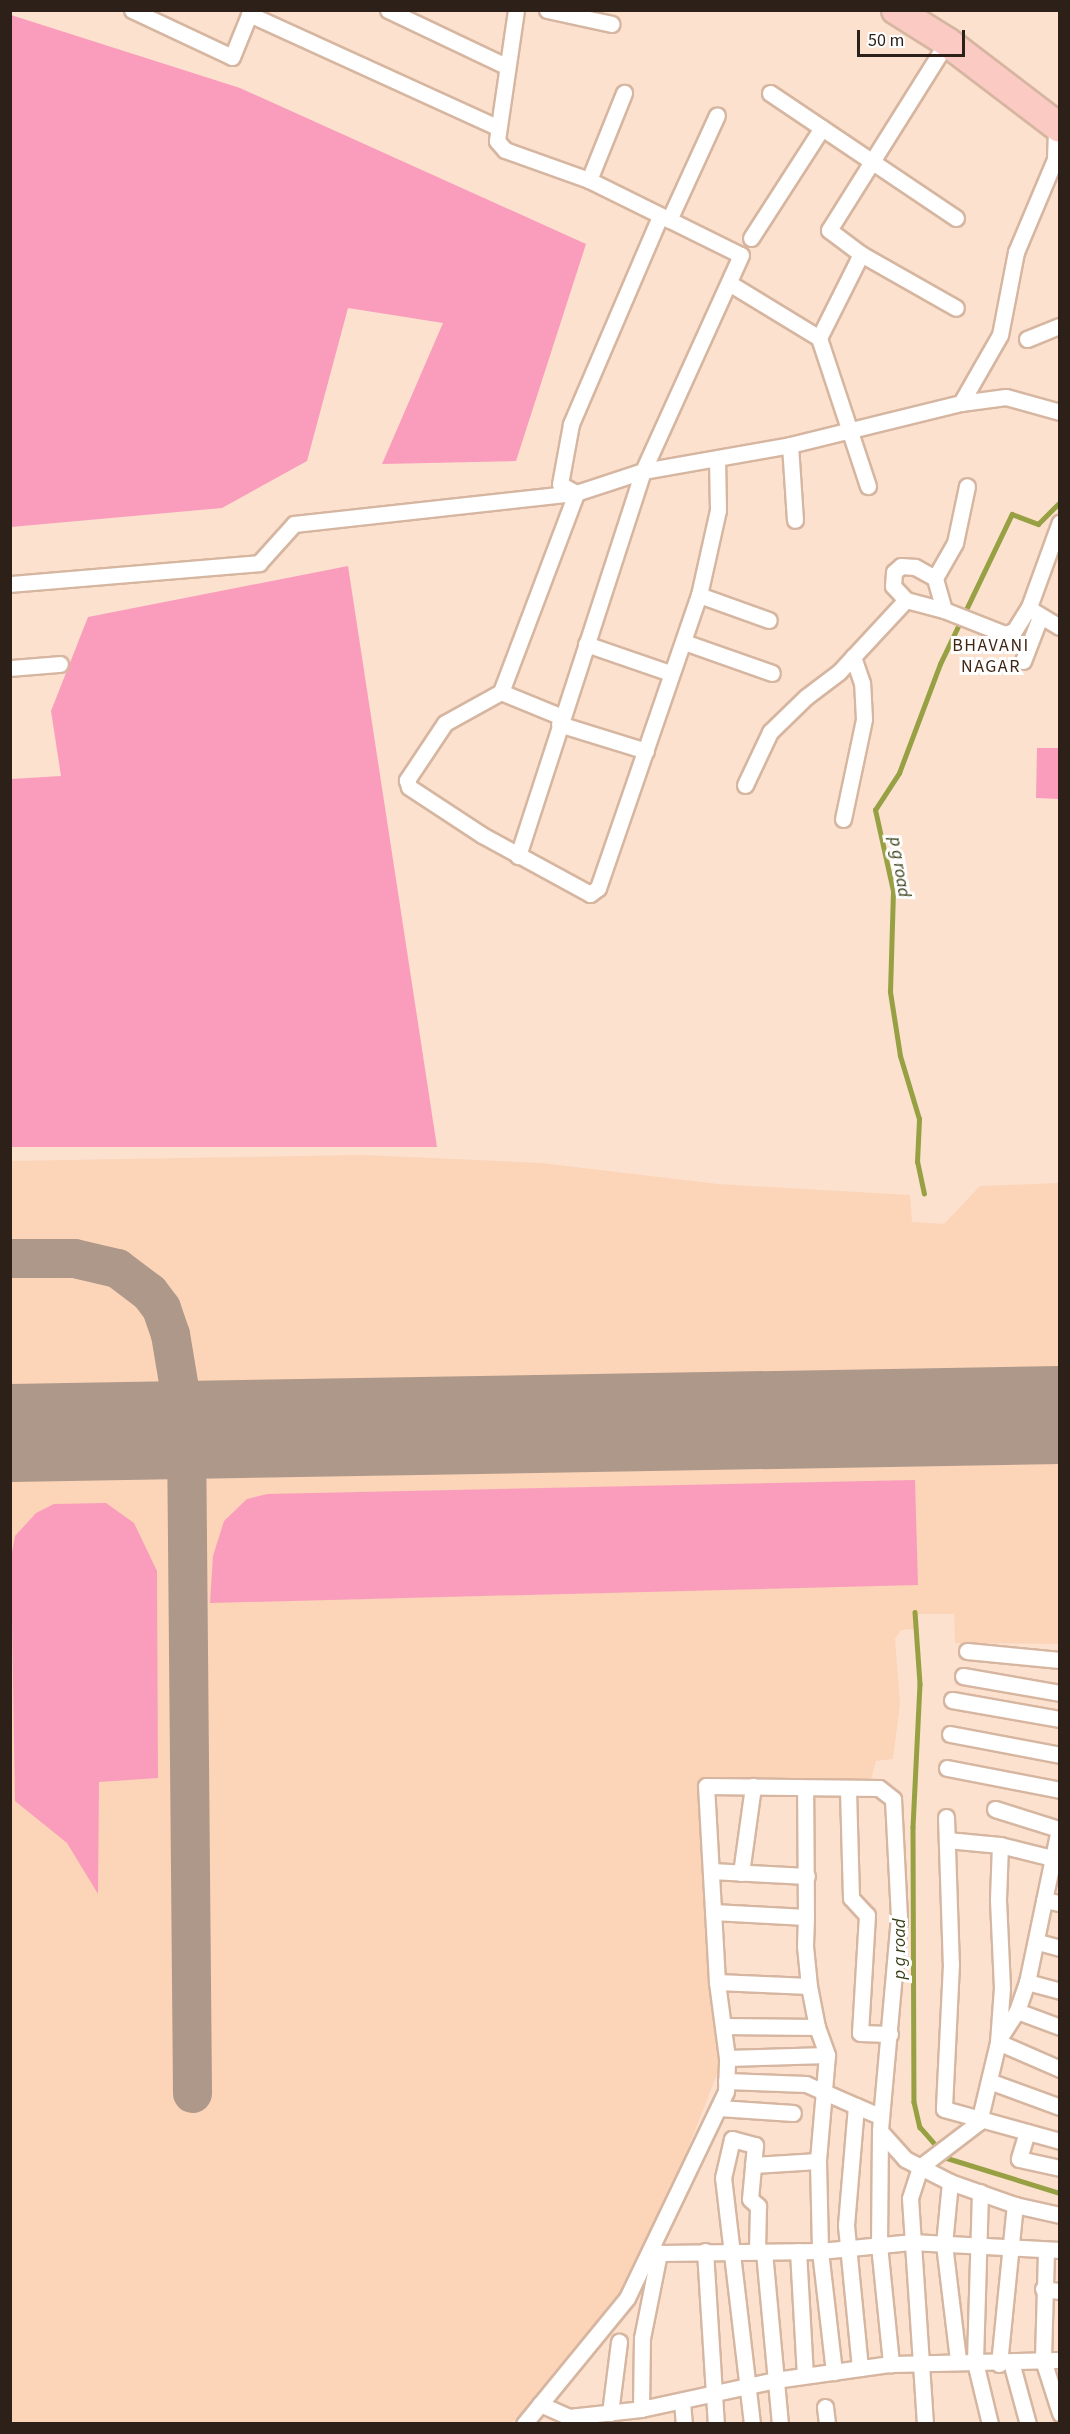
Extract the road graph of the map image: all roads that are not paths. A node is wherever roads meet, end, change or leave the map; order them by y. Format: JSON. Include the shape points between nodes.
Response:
{"nodes":[{"id":1,"x":132,"y":10,"type":"edge"},
{"id":2,"x":388,"y":10,"type":"edge"},
{"id":3,"x":516,"y":10,"type":"edge"},
{"id":4,"x":547,"y":10,"type":"edge"},
{"id":5,"x":896,"y":10,"type":"edge"},
{"id":6,"x":923,"y":10,"type":"edge"},
{"id":7,"x":250,"y":12,"type":"edge"},
{"id":8,"x":612,"y":24,"type":"dead end"},
{"id":9,"x":947,"y":42,"type":"junction"},
{"id":10,"x":506,"y":66,"type":"junction"},
{"id":11,"x":624,"y":93,"type":"dead end"},
{"id":12,"x":770,"y":93,"type":"dead end"},
{"id":13,"x":717,"y":115,"type":"dead end"},
{"id":14,"x":1058,"y":119,"type":"edge"},
{"id":15,"x":497,"y":127,"type":"junction"},
{"id":16,"x":822,"y":128,"type":"junction"},
{"id":17,"x":872,"y":161,"type":"junction"},
{"id":18,"x":589,"y":180,"type":"junction"},
{"id":19,"x":664,"y":218,"type":"junction"},
{"id":20,"x":956,"y":218,"type":"dead end"},
{"id":21,"x":751,"y":238,"type":"dead end"},
{"id":22,"x":861,"y":254,"type":"junction"},
{"id":23,"x":729,"y":283,"type":"junction"},
{"id":24,"x":956,"y":308,"type":"dead end"},
{"id":25,"x":1059,"y":327,"type":"edge"},
{"id":26,"x":819,"y":338,"type":"junction"},
{"id":27,"x":1027,"y":339,"type":"dead end"},
{"id":28,"x":961,"y":403,"type":"junction"},
{"id":29,"x":1059,"y":412,"type":"edge"},
{"id":30,"x":849,"y":430,"type":"junction"},
{"id":31,"x":789,"y":445,"type":"junction"},
{"id":32,"x":717,"y":459,"type":"junction"},
{"id":33,"x":644,"y":471,"type":"junction"},
{"id":34,"x":868,"y":486,"type":"dead end"},
{"id":35,"x":967,"y":486,"type":"dead end"},
{"id":36,"x":576,"y":493,"type":"junction"},
{"id":37,"x":795,"y":520,"type":"dead end"},
{"id":38,"x":1059,"y":522,"type":"edge"},
{"id":39,"x":935,"y":578,"type":"junction"},
{"id":40,"x":10,"y":584,"type":"edge"},
{"id":41,"x":699,"y":595,"type":"junction"},
{"id":42,"x":906,"y":600,"type":"junction"},
{"id":43,"x":944,"y":610,"type":"junction"},
{"id":44,"x":1034,"y":612,"type":"junction"},
{"id":45,"x":769,"y":620,"type":"dead end"},
{"id":46,"x":1059,"y":627,"type":"edge"},
{"id":47,"x":684,"y":642,"type":"junction"},
{"id":48,"x":586,"y":644,"type":"junction"},
{"id":49,"x":853,"y":657,"type":"junction"},
{"id":50,"x":1023,"y":661,"type":"dead end"},
{"id":51,"x":60,"y":664,"type":"dead end"},
{"id":52,"x":10,"y":668,"type":"edge"},
{"id":53,"x":670,"y":673,"type":"junction"},
{"id":54,"x":772,"y":673,"type":"dead end"},
{"id":55,"x":501,"y":692,"type":"junction"},
{"id":56,"x":560,"y":721,"type":"junction"},
{"id":57,"x":646,"y":751,"type":"junction"},
{"id":58,"x":745,"y":785,"type":"dead end"},
{"id":59,"x":843,"y":819,"type":"dead end"},
{"id":60,"x":518,"y":856,"type":"junction"},
{"id":61,"x":967,"y":1651,"type":"dead end"},
{"id":62,"x":1059,"y":1660,"type":"edge"},
{"id":63,"x":963,"y":1676,"type":"dead end"},
{"id":64,"x":1059,"y":1693,"type":"edge"},
{"id":65,"x":952,"y":1700,"type":"dead end"},
{"id":66,"x":1059,"y":1719,"type":"edge"},
{"id":67,"x":950,"y":1734,"type":"dead end"},
{"id":68,"x":1059,"y":1755,"type":"edge"},
{"id":69,"x":947,"y":1768,"type":"dead end"},
{"id":70,"x":753,"y":1786,"type":"junction"},
{"id":71,"x":805,"y":1788,"type":"junction"},
{"id":72,"x":1059,"y":1790,"type":"edge"},
{"id":73,"x":849,"y":1791,"type":"junction"},
{"id":74,"x":994,"y":1809,"type":"dead end"},
{"id":75,"x":946,"y":1817,"type":"dead end"},
{"id":76,"x":1059,"y":1829,"type":"edge"},
{"id":77,"x":947,"y":1840,"type":"junction"},
{"id":78,"x":1000,"y":1845,"type":"junction"},
{"id":79,"x":1056,"y":1859,"type":"edge"},
{"id":80,"x":711,"y":1871,"type":"junction"},
{"id":81,"x":741,"y":1873,"type":"junction"},
{"id":82,"x":807,"y":1876,"type":"junction"},
{"id":83,"x":1044,"y":1900,"type":"junction"},
{"id":84,"x":1059,"y":1903,"type":"edge"},
{"id":85,"x":713,"y":1912,"type":"junction"},
{"id":86,"x":806,"y":1917,"type":"junction"},
{"id":87,"x":1038,"y":1942,"type":"junction"},
{"id":88,"x":1059,"y":1948,"type":"edge"},
{"id":89,"x":717,"y":1982,"type":"junction"},
{"id":90,"x":1027,"y":1982,"type":"junction"},
{"id":91,"x":809,"y":1986,"type":"junction"},
{"id":92,"x":1059,"y":1991,"type":"edge"},
{"id":93,"x":1017,"y":2010,"type":"junction"},
{"id":94,"x":723,"y":2026,"type":"junction"},
{"id":95,"x":817,"y":2027,"type":"junction"},
{"id":96,"x":1059,"y":2027,"type":"edge"},
{"id":97,"x":890,"y":2034,"type":"junction"},
{"id":98,"x":998,"y":2042,"type":"junction"},
{"id":99,"x":827,"y":2055,"type":"junction"},
{"id":100,"x":727,"y":2058,"type":"junction"},
{"id":101,"x":1059,"y":2069,"type":"edge"},
{"id":102,"x":989,"y":2081,"type":"junction"},
{"id":103,"x":726,"y":2082,"type":"junction"},
{"id":104,"x":826,"y":2092,"type":"junction"},
{"id":105,"x":856,"y":2106,"type":"junction"},
{"id":106,"x":1059,"y":2107,"type":"edge"},
{"id":107,"x":719,"y":2108,"type":"junction"},
{"id":108,"x":793,"y":2113,"type":"dead end"},
{"id":109,"x":979,"y":2122,"type":"junction"},
{"id":110,"x":880,"y":2124,"type":"junction"},
{"id":111,"x":1028,"y":2132,"type":"junction"},
{"id":112,"x":1059,"y":2141,"type":"edge"},
{"id":113,"x":818,"y":2161,"type":"junction"},
{"id":114,"x":926,"y":2163,"type":"junction"},
{"id":115,"x":753,"y":2165,"type":"junction"},
{"id":116,"x":1059,"y":2168,"type":"edge"},
{"id":117,"x":950,"y":2182,"type":"junction"},
{"id":118,"x":980,"y":2192,"type":"junction"},
{"id":119,"x":1015,"y":2205,"type":"junction"},
{"id":120,"x":1059,"y":2216,"type":"edge"},
{"id":121,"x":911,"y":2242,"type":"junction"},
{"id":122,"x":945,"y":2244,"type":"junction"},
{"id":123,"x":977,"y":2244,"type":"junction"},
{"id":124,"x":879,"y":2245,"type":"junction"},
{"id":125,"x":1012,"y":2247,"type":"junction"},
{"id":126,"x":847,"y":2249,"type":"junction"},
{"id":127,"x":656,"y":2250,"type":"junction"},
{"id":128,"x":705,"y":2251,"type":"junction"},
{"id":129,"x":731,"y":2251,"type":"junction"},
{"id":130,"x":760,"y":2251,"type":"junction"},
{"id":131,"x":798,"y":2251,"type":"junction"},
{"id":132,"x":820,"y":2251,"type":"junction"},
{"id":133,"x":1053,"y":2251,"type":"edge"},
{"id":134,"x":1043,"y":2289,"type":"junction"},
{"id":135,"x":1059,"y":2291,"type":"edge"},
{"id":136,"x":620,"y":2342,"type":"dead end"},
{"id":137,"x":958,"y":2360,"type":"junction"},
{"id":138,"x":1043,"y":2360,"type":"junction"},
{"id":139,"x":1059,"y":2360,"type":"edge"},
{"id":140,"x":921,"y":2362,"type":"junction"},
{"id":141,"x":975,"y":2362,"type":"junction"},
{"id":142,"x":1005,"y":2363,"type":"junction"},
{"id":143,"x":891,"y":2364,"type":"junction"},
{"id":144,"x":860,"y":2368,"type":"junction"},
{"id":145,"x":834,"y":2372,"type":"junction"},
{"id":146,"x":805,"y":2375,"type":"junction"},
{"id":147,"x":775,"y":2380,"type":"junction"},
{"id":148,"x":747,"y":2386,"type":"junction"},
{"id":149,"x":715,"y":2395,"type":"junction"},
{"id":150,"x":682,"y":2403,"type":"junction"},
{"id":151,"x":540,"y":2404,"type":"junction"},
{"id":152,"x":825,"y":2408,"type":"dead end"},
{"id":153,"x":641,"y":2409,"type":"junction"},
{"id":154,"x":1059,"y":2413,"type":"edge"},
{"id":155,"x":607,"y":2416,"type":"edge"},
{"id":156,"x":921,"y":2423,"type":"edge"},
{"id":157,"x":524,"y":2424,"type":"edge"},
{"id":158,"x":684,"y":2424,"type":"edge"},
{"id":159,"x":716,"y":2424,"type":"edge"},
{"id":160,"x":752,"y":2424,"type":"edge"},
{"id":161,"x":780,"y":2424,"type":"edge"},
{"id":162,"x":827,"y":2424,"type":"edge"},
{"id":163,"x":990,"y":2424,"type":"edge"},
{"id":164,"x":1028,"y":2424,"type":"edge"}],
"edges":[{"from":1,"to":7,"type":"street","via":[[232,57]]},
{"from":2,"to":10,"type":"street"},
{"from":3,"to":10,"type":"street"},
{"from":4,"to":8,"type":"street"},
{"from":5,"to":9,"type":"highway"},
{"from":6,"to":14,"type":"highway","via":[[963,34]]},
{"from":7,"to":15,"type":"street"},
{"from":9,"to":14,"type":"highway"},
{"from":9,"to":17,"type":"street"},
{"from":10,"to":15,"type":"street"},
{"from":11,"to":18,"type":"street"},
{"from":12,"to":16,"type":"street"},
{"from":13,"to":19,"type":"street"},
{"from":14,"to":28,"type":"street","via":[[1055,159],[1016,252],[1000,335]]},
{"from":15,"to":18,"type":"street","via":[[497,141],[505,150]]},
{"from":16,"to":17,"type":"street"},
{"from":16,"to":21,"type":"street"},
{"from":17,"to":20,"type":"street"},
{"from":17,"to":22,"type":"street","via":[[829,230]]},
{"from":18,"to":19,"type":"street"},
{"from":19,"to":23,"type":"street","via":[[741,255]]},
{"from":19,"to":36,"type":"street","via":[[572,424],[561,484]]},
{"from":22,"to":24,"type":"street"},
{"from":22,"to":26,"type":"street"},
{"from":23,"to":26,"type":"street"},
{"from":23,"to":33,"type":"street"},
{"from":25,"to":27,"type":"street"},
{"from":26,"to":30,"type":"street"},
{"from":28,"to":29,"type":"street","via":[[1006,397]]},
{"from":28,"to":30,"type":"street"},
{"from":30,"to":31,"type":"street"},
{"from":30,"to":34,"type":"street"},
{"from":31,"to":32,"type":"street"},
{"from":31,"to":37,"type":"street"},
{"from":32,"to":33,"type":"street"},
{"from":32,"to":41,"type":"street","via":[[718,510]]},
{"from":33,"to":36,"type":"street"},
{"from":33,"to":48,"type":"street"},
{"from":35,"to":39,"type":"street","via":[[956,543]]},
{"from":36,"to":40,"type":"street","via":[[294,524],[259,563]]},
{"from":36,"to":55,"type":"street"},
{"from":38,"to":44,"type":"street"},
{"from":39,"to":42,"type":"street","via":[[915,567],[901,566],[894,572],[893,586]]},
{"from":39,"to":43,"type":"street"},
{"from":41,"to":45,"type":"street"},
{"from":41,"to":47,"type":"street"},
{"from":42,"to":43,"type":"street"},
{"from":42,"to":49,"type":"street"},
{"from":43,"to":44,"type":"street","via":[[1005,634],[1014,631]]},
{"from":44,"to":46,"type":"street"},
{"from":44,"to":50,"type":"street"},
{"from":47,"to":53,"type":"street"},
{"from":47,"to":54,"type":"street"},
{"from":48,"to":53,"type":"street"},
{"from":48,"to":56,"type":"street"},
{"from":49,"to":58,"type":"street","via":[[770,732]]},
{"from":49,"to":59,"type":"street","via":[[862,683],[864,719]]},
{"from":51,"to":52,"type":"street"},
{"from":53,"to":57,"type":"street"},
{"from":55,"to":56,"type":"street"},
{"from":55,"to":60,"type":"street","via":[[445,723],[407,780],[409,787]]},
{"from":56,"to":57,"type":"street"},
{"from":56,"to":60,"type":"street"},
{"from":57,"to":60,"type":"street","via":[[598,888],[590,894]]},
{"from":61,"to":62,"type":"street"},
{"from":63,"to":64,"type":"street"},
{"from":65,"to":66,"type":"street"},
{"from":67,"to":68,"type":"street"},
{"from":69,"to":72,"type":"street"},
{"from":70,"to":71,"type":"street"},
{"from":70,"to":80,"type":"street","via":[[706,1786]]},
{"from":70,"to":81,"type":"street"},
{"from":71,"to":73,"type":"street"},
{"from":71,"to":82,"type":"street"},
{"from":73,"to":97,"type":"street","via":[[851,1898],[867,1915],[860,2033]]},
{"from":73,"to":97,"type":"street","via":[[879,1788],[893,1799],[898,1917]]},
{"from":74,"to":76,"type":"street"},
{"from":75,"to":77,"type":"street"},
{"from":76,"to":79,"type":"street"},
{"from":77,"to":78,"type":"street"},
{"from":77,"to":109,"type":"street","via":[[951,1964],[944,2109]]},
{"from":78,"to":79,"type":"street"},
{"from":78,"to":98,"type":"street","via":[[1002,1988]]},
{"from":79,"to":83,"type":"street"},
{"from":80,"to":81,"type":"street"},
{"from":80,"to":85,"type":"street"},
{"from":81,"to":82,"type":"street"},
{"from":82,"to":86,"type":"street"},
{"from":83,"to":84,"type":"street"},
{"from":83,"to":87,"type":"street"},
{"from":85,"to":86,"type":"street"},
{"from":85,"to":89,"type":"street"},
{"from":86,"to":91,"type":"street"},
{"from":87,"to":88,"type":"street"},
{"from":87,"to":90,"type":"street"},
{"from":89,"to":91,"type":"street"},
{"from":89,"to":94,"type":"street"},
{"from":90,"to":92,"type":"street"},
{"from":90,"to":93,"type":"street"},
{"from":91,"to":95,"type":"street"},
{"from":93,"to":96,"type":"street"},
{"from":93,"to":98,"type":"street"},
{"from":94,"to":95,"type":"street"},
{"from":94,"to":100,"type":"street"},
{"from":95,"to":99,"type":"street"},
{"from":97,"to":110,"type":"street"},
{"from":98,"to":101,"type":"street"},
{"from":98,"to":102,"type":"street"},
{"from":99,"to":100,"type":"street"},
{"from":99,"to":104,"type":"street"},
{"from":100,"to":103,"type":"street"},
{"from":102,"to":106,"type":"street"},
{"from":102,"to":109,"type":"street"},
{"from":103,"to":104,"type":"street","via":[[806,2084]]},
{"from":103,"to":107,"type":"street"},
{"from":104,"to":105,"type":"street"},
{"from":104,"to":113,"type":"street"},
{"from":105,"to":110,"type":"street"},
{"from":105,"to":126,"type":"street"},
{"from":107,"to":108,"type":"street"},
{"from":107,"to":127,"type":"street"},
{"from":109,"to":111,"type":"street"},
{"from":109,"to":114,"type":"street"},
{"from":110,"to":114,"type":"street","via":[[905,2159]]},
{"from":110,"to":124,"type":"street"},
{"from":111,"to":112,"type":"street"},
{"from":111,"to":116,"type":"street","via":[[1019,2159]]},
{"from":113,"to":115,"type":"street"},
{"from":113,"to":132,"type":"street"},
{"from":114,"to":117,"type":"street"},
{"from":114,"to":121,"type":"street","via":[[910,2198]]},
{"from":115,"to":129,"type":"street","via":[[755,2145],[732,2139],[723,2178]]},
{"from":115,"to":130,"type":"street","via":[[750,2199],[758,2206]]},
{"from":117,"to":118,"type":"street"},
{"from":117,"to":122,"type":"street"},
{"from":118,"to":119,"type":"street"},
{"from":118,"to":123,"type":"street"},
{"from":119,"to":120,"type":"street"},
{"from":119,"to":125,"type":"street"},
{"from":121,"to":122,"type":"street"},
{"from":121,"to":124,"type":"street"},
{"from":121,"to":140,"type":"street"},
{"from":122,"to":123,"type":"street"},
{"from":122,"to":137,"type":"street"},
{"from":123,"to":125,"type":"street"},
{"from":123,"to":141,"type":"street"},
{"from":124,"to":126,"type":"street"},
{"from":124,"to":143,"type":"street"},
{"from":125,"to":133,"type":"street"},
{"from":125,"to":142,"type":"street"},
{"from":126,"to":132,"type":"street"},
{"from":126,"to":144,"type":"street"},
{"from":127,"to":128,"type":"street"},
{"from":127,"to":151,"type":"street","via":[[627,2298]]},
{"from":127,"to":153,"type":"street","via":[[642,2338]]},
{"from":128,"to":129,"type":"street"},
{"from":128,"to":149,"type":"street"},
{"from":129,"to":130,"type":"street"},
{"from":129,"to":148,"type":"street"},
{"from":130,"to":131,"type":"street"},
{"from":130,"to":147,"type":"street"},
{"from":131,"to":132,"type":"street"},
{"from":131,"to":146,"type":"street"},
{"from":132,"to":145,"type":"street"},
{"from":133,"to":134,"type":"street"},
{"from":134,"to":135,"type":"street"},
{"from":134,"to":138,"type":"street"},
{"from":136,"to":155,"type":"street"},
{"from":137,"to":140,"type":"street"},
{"from":137,"to":141,"type":"street"},
{"from":138,"to":139,"type":"street"},
{"from":138,"to":142,"type":"street"},
{"from":138,"to":154,"type":"street"},
{"from":140,"to":143,"type":"street"},
{"from":140,"to":156,"type":"street"},
{"from":141,"to":142,"type":"street"},
{"from":141,"to":163,"type":"street"},
{"from":142,"to":164,"type":"street"},
{"from":143,"to":144,"type":"street"},
{"from":144,"to":145,"type":"street"},
{"from":145,"to":146,"type":"street"},
{"from":146,"to":147,"type":"street"},
{"from":147,"to":148,"type":"street"},
{"from":147,"to":161,"type":"street"},
{"from":148,"to":149,"type":"street"},
{"from":148,"to":160,"type":"street"},
{"from":149,"to":150,"type":"street"},
{"from":149,"to":159,"type":"street"},
{"from":150,"to":153,"type":"street"},
{"from":150,"to":158,"type":"street"},
{"from":151,"to":155,"type":"street","via":[[569,2417]]},
{"from":151,"to":157,"type":"street"},
{"from":152,"to":162,"type":"street"},
{"from":153,"to":155,"type":"street"}]}
